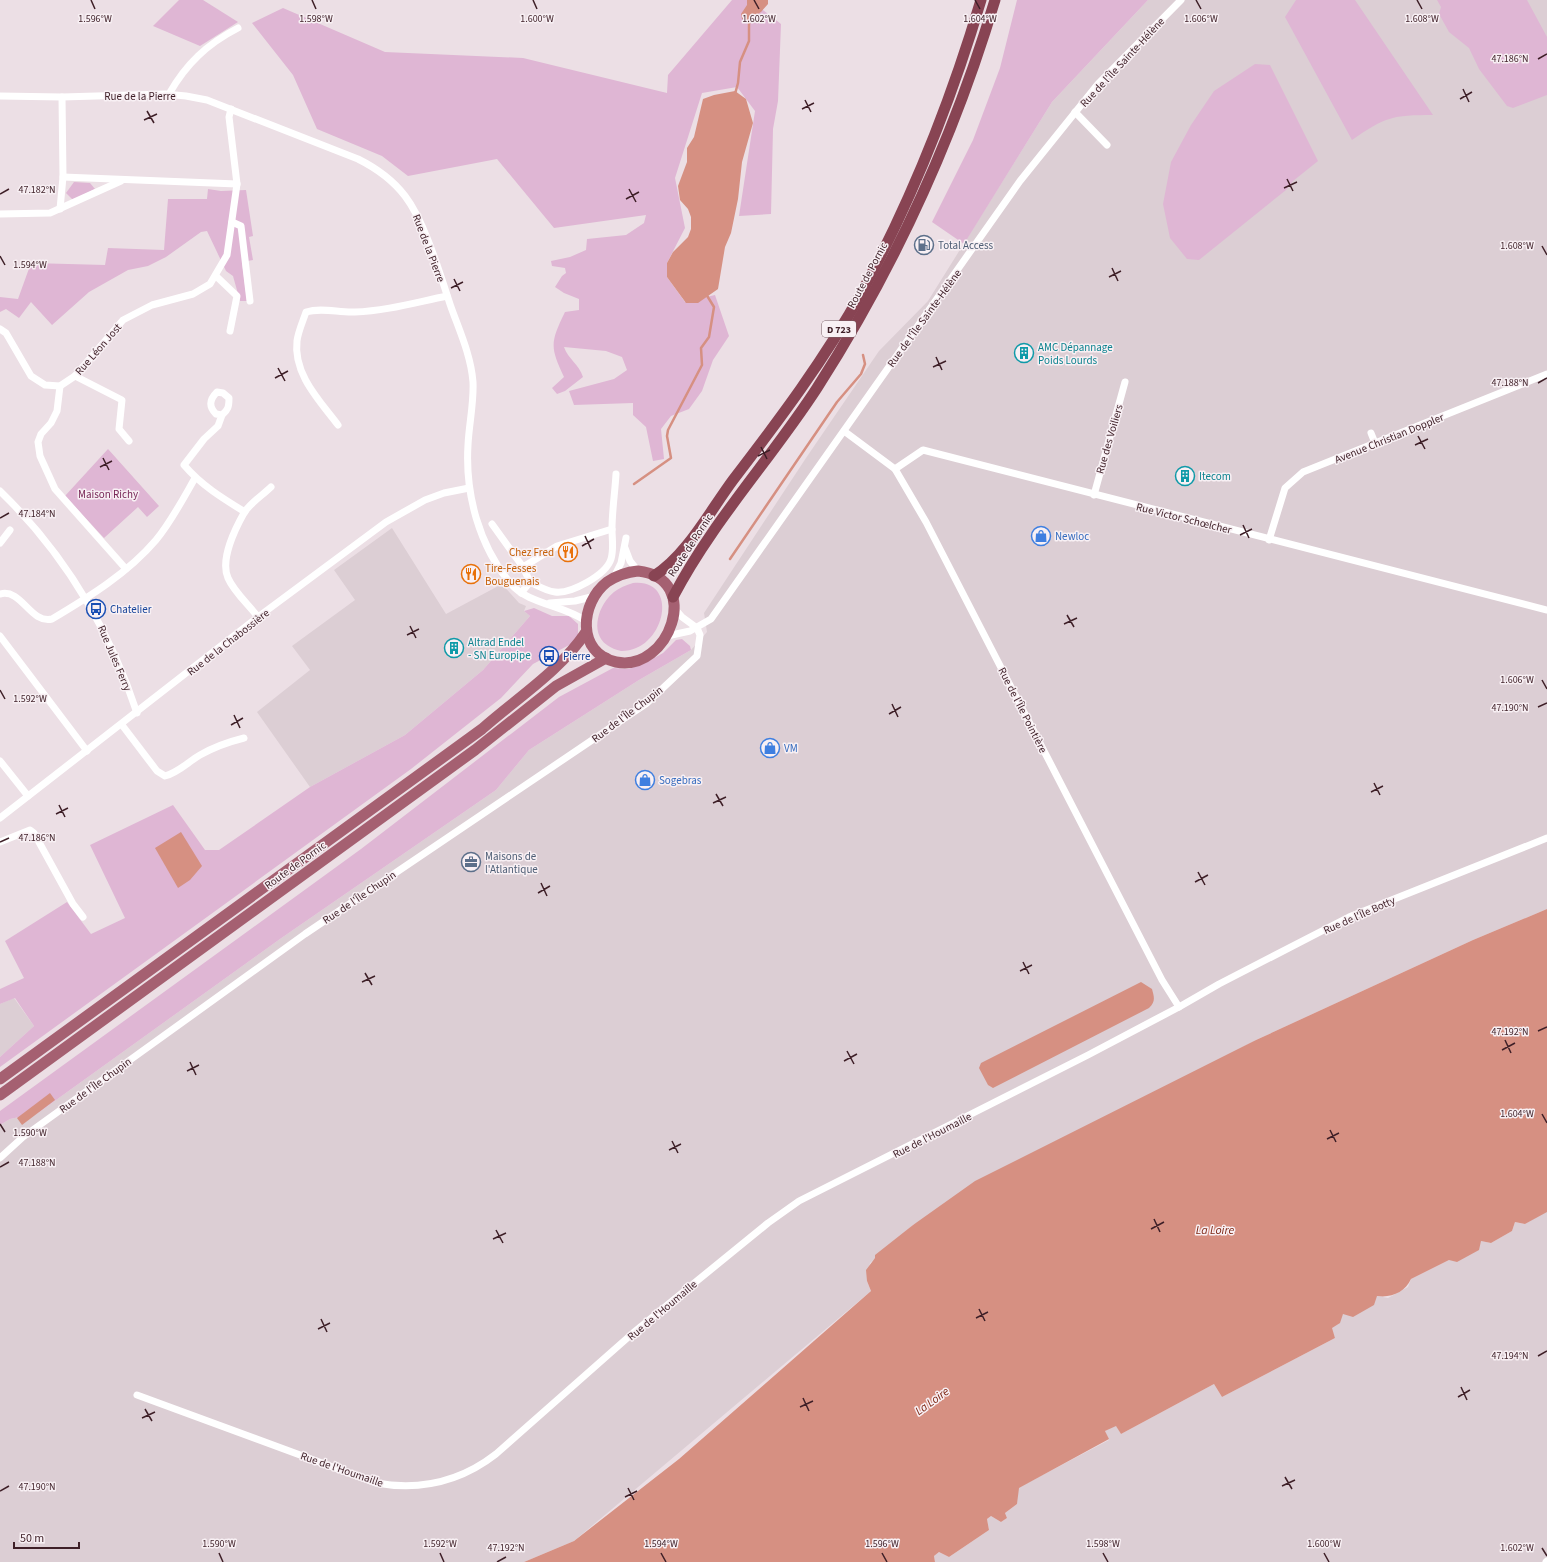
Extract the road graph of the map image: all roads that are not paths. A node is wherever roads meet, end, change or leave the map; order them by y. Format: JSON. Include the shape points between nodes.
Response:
{"nodes":[{"id":1,"x":981,"y":0,"type":"edge"},
{"id":2,"x":995,"y":0,"type":"edge"},
{"id":3,"x":1181,"y":0,"type":"edge"},
{"id":4,"x":238,"y":28,"type":"dead end"},
{"id":5,"x":169,"y":94,"type":"junction"},
{"id":6,"x":0,"y":96,"type":"edge"},
{"id":7,"x":62,"y":97,"type":"junction"},
{"id":8,"x":230,"y":109,"type":"junction"},
{"id":9,"x":1075,"y":112,"type":"junction"},
{"id":10,"x":1107,"y":146,"type":"dead end"},
{"id":11,"x":63,"y":177,"type":"junction"},
{"id":12,"x":122,"y":180,"type":"junction"},
{"id":13,"x":237,"y":184,"type":"junction"},
{"id":14,"x":60,"y":209,"type":"junction"},
{"id":15,"x":0,"y":214,"type":"edge"},
{"id":16,"x":232,"y":222,"type":"junction"},
{"id":17,"x":216,"y":276,"type":"junction"},
{"id":18,"x":447,"y":296,"type":"junction"},
{"id":19,"x":250,"y":301,"type":"dead end"},
{"id":20,"x":0,"y":329,"type":"edge"},
{"id":21,"x":230,"y":331,"type":"dead end"},
{"id":22,"x":1547,"y":374,"type":"edge"},
{"id":23,"x":75,"y":376,"type":"junction"},
{"id":24,"x":1125,"y":382,"type":"dead end"},
{"id":25,"x":60,"y":386,"type":"junction"},
{"id":26,"x":222,"y":416,"type":"dead end"},
{"id":27,"x":338,"y":425,"type":"dead end"},
{"id":28,"x":844,"y":431,"type":"junction"},
{"id":29,"x":1371,"y":433,"type":"dead end"},
{"id":30,"x":129,"y":441,"type":"dead end"},
{"id":31,"x":1375,"y":443,"type":"junction"},
{"id":32,"x":895,"y":469,"type":"junction"},
{"id":33,"x":616,"y":474,"type":"dead end"},
{"id":34,"x":195,"y":478,"type":"junction"},
{"id":35,"x":271,"y":487,"type":"dead end"},
{"id":36,"x":469,"y":488,"type":"junction"},
{"id":37,"x":0,"y":491,"type":"edge"},
{"id":38,"x":1094,"y":495,"type":"junction"},
{"id":39,"x":245,"y":512,"type":"junction"},
{"id":40,"x":492,"y":524,"type":"dead end"},
{"id":41,"x":10,"y":530,"type":"dead end"},
{"id":42,"x":612,"y":530,"type":"junction"},
{"id":43,"x":626,"y":538,"type":"dead end"},
{"id":44,"x":1269,"y":540,"type":"junction"},
{"id":45,"x":0,"y":543,"type":"edge"},
{"id":46,"x":625,"y":548,"type":"junction"},
{"id":47,"x":522,"y":567,"type":"junction"},
{"id":48,"x":126,"y":569,"type":"junction"},
{"id":49,"x":638,"y":571,"type":"junction"},
{"id":50,"x":654,"y":576,"type":"junction"},
{"id":51,"x":612,"y":579,"type":"junction"},
{"id":52,"x":530,"y":582,"type":"junction"},
{"id":53,"x":0,"y":593,"type":"edge"},
{"id":54,"x":521,"y":593,"type":"junction"},
{"id":55,"x":595,"y":596,"type":"junction"},
{"id":56,"x":673,"y":597,"type":"junction"},
{"id":57,"x":85,"y":599,"type":"junction"},
{"id":58,"x":544,"y":602,"type":"junction"},
{"id":59,"x":675,"y":609,"type":"junction"},
{"id":60,"x":1547,"y":610,"type":"edge"},
{"id":61,"x":258,"y":617,"type":"junction"},
{"id":62,"x":586,"y":626,"type":"junction"},
{"id":63,"x":697,"y":628,"type":"junction"},
{"id":64,"x":0,"y":636,"type":"edge"},
{"id":65,"x":667,"y":636,"type":"junction"},
{"id":66,"x":606,"y":658,"type":"junction"},
{"id":67,"x":137,"y":713,"type":"junction"},
{"id":68,"x":122,"y":725,"type":"junction"},
{"id":69,"x":244,"y":738,"type":"dead end"},
{"id":70,"x":87,"y":751,"type":"junction"},
{"id":71,"x":0,"y":761,"type":"edge"},
{"id":72,"x":28,"y":796,"type":"junction"},
{"id":73,"x":0,"y":818,"type":"edge"},
{"id":74,"x":1547,"y":838,"type":"edge"},
{"id":75,"x":0,"y":842,"type":"edge"},
{"id":76,"x":83,"y":917,"type":"dead end"},
{"id":77,"x":1179,"y":1007,"type":"junction"},
{"id":78,"x":0,"y":1079,"type":"edge"},
{"id":79,"x":0,"y":1094,"type":"edge"},
{"id":80,"x":0,"y":1158,"type":"edge"},
{"id":81,"x":137,"y":1395,"type":"dead end"}],
"edges":[{"from":1,"to":50,"type":"highway","name":"Route de Pornic","number":"D 723","via":[[949,101],[928,154],[862,292],[810,376],[771,431],[690,539],[672,561]]},
{"from":2,"to":56,"type":"highway","name":"Route de Pornic","number":"D 723","via":[[950,132],[920,201],[872,296],[816,390],[717,526]]},
{"from":3,"to":9,"type":"street","name":"Rue de l'Île Sainte-Hélène","via":[[1109,73]]},
{"from":4,"to":5,"type":"street","via":[[221,37],[195,58]]},
{"from":5,"to":7,"type":"street","name":"Rue de la Pierre"},
{"from":5,"to":8,"type":"street","name":"Rue de la Pierre","via":[[207,100]]},
{"from":6,"to":7,"type":"street","name":"Rue de la Pierre"},
{"from":7,"to":11,"type":"street"},
{"from":8,"to":13,"type":"street","name":"Rue Léon Jost"},
{"from":8,"to":18,"type":"street","name":"Rue de la Pierre","via":[[358,159],[389,178],[406,196],[416,213]]},
{"from":9,"to":10,"type":"street"},
{"from":9,"to":28,"type":"street","name":"Rue de l'Île Sainte-Hélène","via":[[1020,181]]},
{"from":11,"to":12,"type":"street"},
{"from":11,"to":14,"type":"street"},
{"from":12,"to":13,"type":"street"},
{"from":12,"to":14,"type":"street"},
{"from":13,"to":16,"type":"street","name":"Rue Léon Jost"},
{"from":14,"to":15,"type":"street","via":[[50,212]]},
{"from":16,"to":17,"type":"street","name":"Rue Léon Jost","via":[[227,255]]},
{"from":16,"to":19,"type":"street","via":[[241,226]]},
{"from":17,"to":21,"type":"street","via":[[236,296]]},
{"from":17,"to":23,"type":"street","name":"Rue Léon Jost","via":[[210,284],[193,294],[152,305],[123,320]]},
{"from":18,"to":27,"type":"street","via":[[369,311],[306,312],[296,341],[298,359],[307,384]]},
{"from":18,"to":36,"type":"street","name":"Rue de la Pierre","via":[[469,357],[473,381],[468,445]]},
{"from":20,"to":25,"type":"street","via":[[6,333],[31,376],[45,385]]},
{"from":22,"to":31,"type":"street","name":"Avenue Christian Doppler"},
{"from":23,"to":25,"type":"street","name":"Rue Léon Jost"},
{"from":23,"to":30,"type":"street","via":[[122,400],[119,429]]},
{"from":24,"to":38,"type":"street","name":"Rue des Voiliers"},
{"from":25,"to":48,"type":"street","via":[[57,411],[38,442],[40,456],[55,489]]},
{"from":26,"to":34,"type":"street","via":[[218,426],[204,439],[184,465]]},
{"from":28,"to":32,"type":"street","name":"Rue de l'Île Pointière"},
{"from":28,"to":63,"type":"street","name":"Rue de l'Île Sainte-Hélène","via":[[711,619]]},
{"from":29,"to":31,"type":"street"},
{"from":31,"to":44,"type":"street","name":"Avenue Christian Doppler","via":[[1303,472],[1289,484],[1285,488]]},
{"from":32,"to":38,"type":"street","name":"Rue Victor Schœlcher","via":[[923,450]]},
{"from":32,"to":77,"type":"street","name":"Rue de l'Île Pointière","via":[[926,522],[1158,973]]},
{"from":33,"to":42,"type":"street"},
{"from":34,"to":39,"type":"street","via":[[217,496]]},
{"from":34,"to":48,"type":"street","via":[[157,540]]},
{"from":35,"to":39,"type":"street"},
{"from":36,"to":54,"type":"street","name":"Rue de la Pierre","via":[[488,548],[511,584]]},
{"from":36,"to":61,"type":"street","name":"Rue de la Chabossière","via":[[425,500],[386,522]]},
{"from":37,"to":57,"type":"street","name":"Rue Jules Ferry","via":[[57,554]]},
{"from":38,"to":44,"type":"street","name":"Rue Victor Schœlcher"},
{"from":39,"to":61,"type":"street","via":[[229,546],[226,570],[229,579]]},
{"from":40,"to":47,"type":"street"},
{"from":41,"to":45,"type":"street"},
{"from":42,"to":47,"type":"street","via":[[557,546]]},
{"from":42,"to":52,"type":"street","via":[[614,544],[610,561],[602,572],[565,592],[555,592]]},
{"from":43,"to":46,"type":"street"},
{"from":44,"to":60,"type":"street","name":"Rue Victor Schœlcher"},
{"from":46,"to":49,"type":"street","via":[[630,561]]},
{"from":46,"to":51,"type":"street"},
{"from":47,"to":52,"type":"street"},
{"from":48,"to":57,"type":"street"},
{"from":49,"to":50,"type":"main road"},
{"from":49,"to":51,"type":"main road"},
{"from":50,"to":56,"type":"main road","via":[[663,582]]},
{"from":51,"to":55,"type":"main road"},
{"from":52,"to":54,"type":"street"},
{"from":53,"to":57,"type":"street","via":[[12,594],[40,618],[46,620]]},
{"from":54,"to":58,"type":"street","name":"Rue de la Pierre"},
{"from":55,"to":58,"type":"street","name":"Rue de la Pierre","via":[[571,601]]},
{"from":55,"to":62,"type":"main road","via":[[589,608]]},
{"from":56,"to":59,"type":"main road"},
{"from":57,"to":67,"type":"street","name":"Rue Jules Ferry","via":[[110,644]]},
{"from":58,"to":62,"type":"street","name":"Rue de la Pierre","via":[[573,612]]},
{"from":59,"to":63,"type":"street"},
{"from":59,"to":65,"type":"main road"},
{"from":61,"to":67,"type":"street","name":"Rue de la Chabossière"},
{"from":62,"to":66,"type":"main road","via":[[595,649]]},
{"from":62,"to":78,"type":"main road","name":"Route de Pornic","via":[[578,645],[482,729]]},
{"from":63,"to":65,"type":"street"},
{"from":63,"to":80,"type":"street","name":"Rue de l'Île Chupin","via":[[700,635],[697,656],[647,703],[305,934],[23,1137]]},
{"from":64,"to":70,"type":"street"},
{"from":65,"to":66,"type":"main road","via":[[654,650],[639,658],[621,662]]},
{"from":66,"to":79,"type":"main road","name":"Route de Pornic","via":[[556,686],[469,755]]},
{"from":67,"to":68,"type":"street","name":"Rue de la Chabossière"},
{"from":68,"to":69,"type":"street","via":[[157,771],[165,776],[174,774],[199,756],[219,746]]},
{"from":68,"to":70,"type":"street","name":"Rue de la Chabossière"},
{"from":70,"to":72,"type":"street","name":"Rue de la Chabossière"},
{"from":71,"to":72,"type":"street"},
{"from":72,"to":73,"type":"street","name":"Rue de la Chabossière"},
{"from":74,"to":77,"type":"street","name":"Rue de l'Île Botty","via":[[1349,918]]},
{"from":75,"to":76,"type":"street","via":[[22,831],[30,830],[34,833],[73,904]]},
{"from":77,"to":81,"type":"street","name":"Rue de l'Houmaille","via":[[791,1206],[633,1333],[496,1454],[460,1476],[422,1486],[376,1483]]}]}
